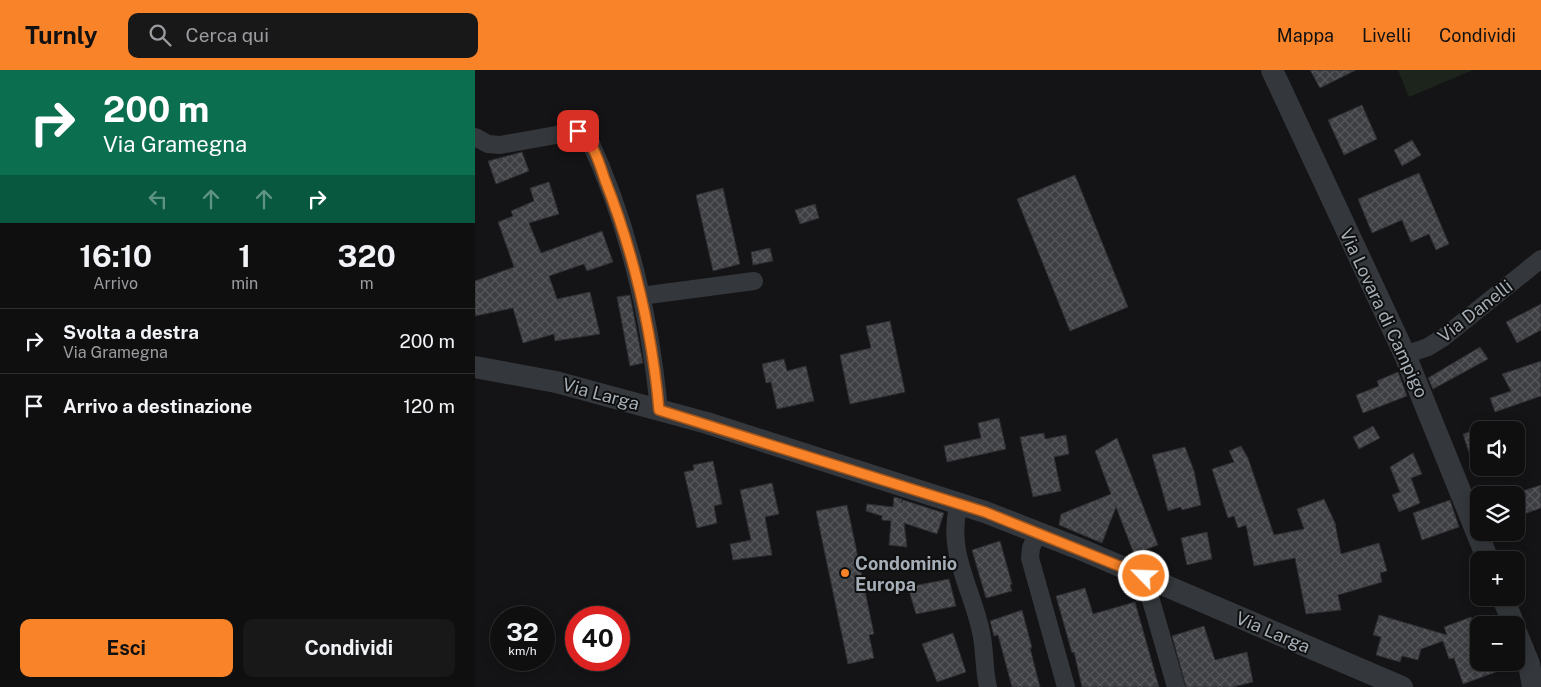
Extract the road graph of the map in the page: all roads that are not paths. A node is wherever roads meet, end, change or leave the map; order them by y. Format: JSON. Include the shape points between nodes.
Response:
{"nodes":[{"id":1,"x":1272,"y":70,"type":"edge"},
{"id":2,"x":475,"y":137,"type":"edge"},
{"id":3,"x":1541,"y":259,"type":"edge"},
{"id":4,"x":754,"y":281,"type":"dead end"},
{"id":5,"x":641,"y":296,"type":"junction"},
{"id":6,"x":1405,"y":355,"type":"junction"},
{"id":7,"x":475,"y":367,"type":"edge"},
{"id":8,"x":659,"y":410,"type":"junction"},
{"id":9,"x":959,"y":503,"type":"junction"},
{"id":10,"x":1038,"y":532,"type":"junction"},
{"id":11,"x":1484,"y":551,"type":"edge"},
{"id":12,"x":1144,"y":576,"type":"junction"},
{"id":13,"x":1525,"y":654,"type":"edge"},
{"id":14,"x":1529,"y":664,"type":"junction"},
{"id":15,"x":989,"y":687,"type":"edge"},
{"id":16,"x":1066,"y":687,"type":"edge"},
{"id":17,"x":1176,"y":687,"type":"edge"},
{"id":18,"x":1402,"y":687,"type":"edge"},
{"id":19,"x":1533,"y":687,"type":"edge"},
{"id":20,"x":1541,"y":687,"type":"edge"}],
"edges":[{"from":1,"to":6,"type":"street","name":"Via Lovara di Campigo"},
{"from":2,"to":5,"type":"street","via":[[488,144],[500,145],[578,131],[588,137],[623,226]]},
{"from":3,"to":6,"type":"street","name":"Via Danelli","via":[[1444,337]]},
{"from":4,"to":5,"type":"street"},
{"from":5,"to":8,"type":"street"},
{"from":6,"to":11,"type":"street","name":"Via Lovara di Campigo"},
{"from":7,"to":8,"type":"street","name":"Via Larga","via":[[549,380]]},
{"from":8,"to":9,"type":"street","name":"Via Larga"},
{"from":9,"to":10,"type":"street","name":"Via Larga"},
{"from":9,"to":15,"type":"street","via":[[955,519],[955,547],[982,636]]},
{"from":10,"to":12,"type":"street","name":"Via Larga"},
{"from":10,"to":16,"type":"street","via":[[1030,558]]},
{"from":12,"to":17,"type":"street"},
{"from":12,"to":18,"type":"street","name":"Via Larga"},
{"from":13,"to":14,"type":"street"},
{"from":14,"to":19,"type":"street"},
{"from":14,"to":20,"type":"street"}]}
